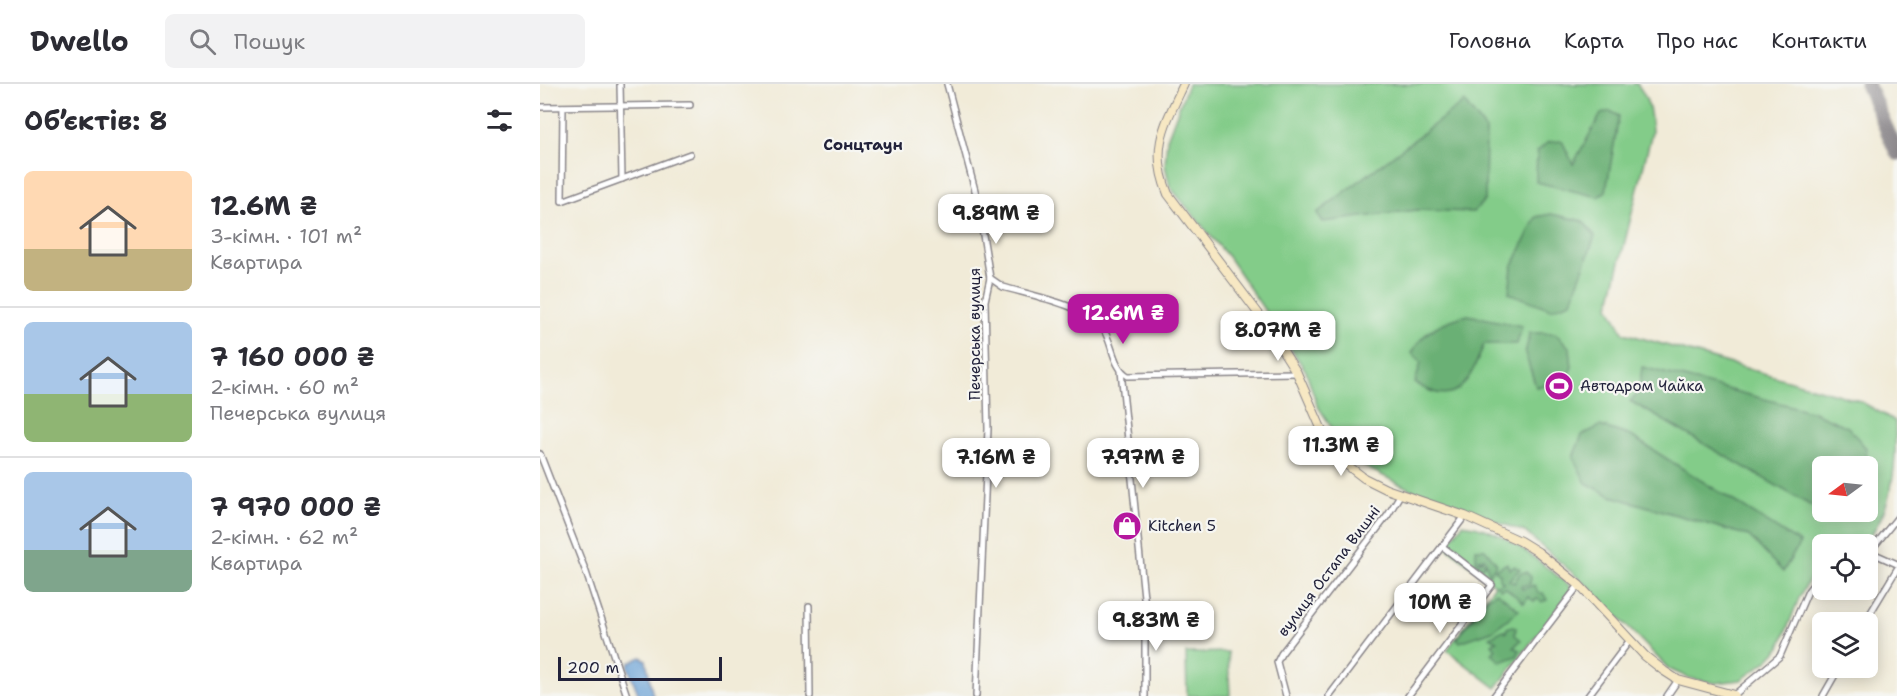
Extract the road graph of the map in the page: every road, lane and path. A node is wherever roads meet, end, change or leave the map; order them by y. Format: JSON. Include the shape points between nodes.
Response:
{"nodes":[{"id":1,"x":620,"y":84,"type":"edge"},
{"id":2,"x":947,"y":84,"type":"edge"},
{"id":3,"x":1184,"y":84,"type":"edge"},
{"id":4,"x":690,"y":105,"type":"dead end"},
{"id":5,"x":540,"y":107,"type":"edge"},
{"id":6,"x":563,"y":107,"type":"junction"},
{"id":7,"x":620,"y":107,"type":"junction"},
{"id":8,"x":690,"y":153,"type":"dead end"},
{"id":9,"x":622,"y":179,"type":"junction"},
{"id":10,"x":990,"y":278,"type":"junction"},
{"id":11,"x":1120,"y":371,"type":"junction"},
{"id":12,"x":1297,"y":373,"type":"junction"},
{"id":13,"x":540,"y":454,"type":"edge"},
{"id":14,"x":1400,"y":495,"type":"junction"},
{"id":15,"x":1465,"y":516,"type":"junction"},
{"id":16,"x":1897,"y":518,"type":"edge"},
{"id":17,"x":1878,"y":542,"type":"edge"},
{"id":18,"x":1443,"y":547,"type":"junction"},
{"id":19,"x":1878,"y":555,"type":"edge"},
{"id":20,"x":1897,"y":564,"type":"edge"},
{"id":21,"x":1897,"y":569,"type":"edge"},
{"id":22,"x":1579,"y":585,"type":"junction"},
{"id":23,"x":1812,"y":586,"type":"edge"},
{"id":24,"x":809,"y":606,"type":"dead end"},
{"id":25,"x":1871,"y":612,"type":"edge"},
{"id":26,"x":1630,"y":640,"type":"junction"},
{"id":27,"x":1833,"y":678,"type":"edge"},
{"id":28,"x":1678,"y":680,"type":"junction"},
{"id":29,"x":1733,"y":695,"type":"edge"},
{"id":30,"x":627,"y":696,"type":"edge"},
{"id":31,"x":810,"y":696,"type":"edge"},
{"id":32,"x":976,"y":696,"type":"edge"},
{"id":33,"x":1145,"y":696,"type":"edge"},
{"id":34,"x":1286,"y":696,"type":"edge"},
{"id":35,"x":1329,"y":696,"type":"edge"},
{"id":36,"x":1408,"y":696,"type":"edge"},
{"id":37,"x":1494,"y":696,"type":"edge"},
{"id":38,"x":1588,"y":696,"type":"edge"},
{"id":39,"x":1668,"y":696,"type":"edge"},
{"id":40,"x":1823,"y":696,"type":"edge"}],
"edges":[{"from":1,"to":7,"type":"street"},
{"from":2,"to":10,"type":"street","name":"Печерська вулиця","via":[[977,198]]},
{"from":3,"to":12,"type":"street","via":[[1160,142],[1158,158],[1164,185],[1172,201],[1251,302]]},
{"from":4,"to":7,"type":"street"},
{"from":5,"to":6,"type":"street"},
{"from":6,"to":7,"type":"street"},
{"from":6,"to":9,"type":"street","via":[[562,201]]},
{"from":7,"to":9,"type":"street"},
{"from":8,"to":9,"type":"street"},
{"from":10,"to":11,"type":"street","via":[[1003,287],[1091,317],[1107,336]]},
{"from":10,"to":32,"type":"street","name":"Печерська вулиця","via":[[985,301],[988,429]]},
{"from":11,"to":12,"type":"street","via":[[1128,376]]},
{"from":11,"to":33,"type":"street","via":[[1145,607]]},
{"from":12,"to":14,"type":"street","via":[[1324,435],[1342,460],[1364,478]]},
{"from":13,"to":30,"type":"street","via":[[586,572]]},
{"from":14,"to":15,"type":"street"},
{"from":14,"to":34,"type":"street","name":"вулиця Остапа Вишні","via":[[1277,662]]},
{"from":15,"to":18,"type":"street"},
{"from":15,"to":22,"type":"street","via":[[1538,552]]},
{"from":16,"to":17,"type":"street"},
{"from":18,"to":35,"type":"street"},
{"from":18,"to":36,"type":"street","via":[[1492,585]]},
{"from":19,"to":20,"type":"street"},
{"from":21,"to":25,"type":"street"},
{"from":22,"to":26,"type":"street"},
{"from":22,"to":37,"type":"street"},
{"from":23,"to":29,"type":"street","via":[[1780,656]]},
{"from":24,"to":31,"type":"street"},
{"from":26,"to":28,"type":"street"},
{"from":26,"to":38,"type":"street"},
{"from":27,"to":40,"type":"street"},
{"from":28,"to":29,"type":"street"},
{"from":28,"to":39,"type":"street"}]}
